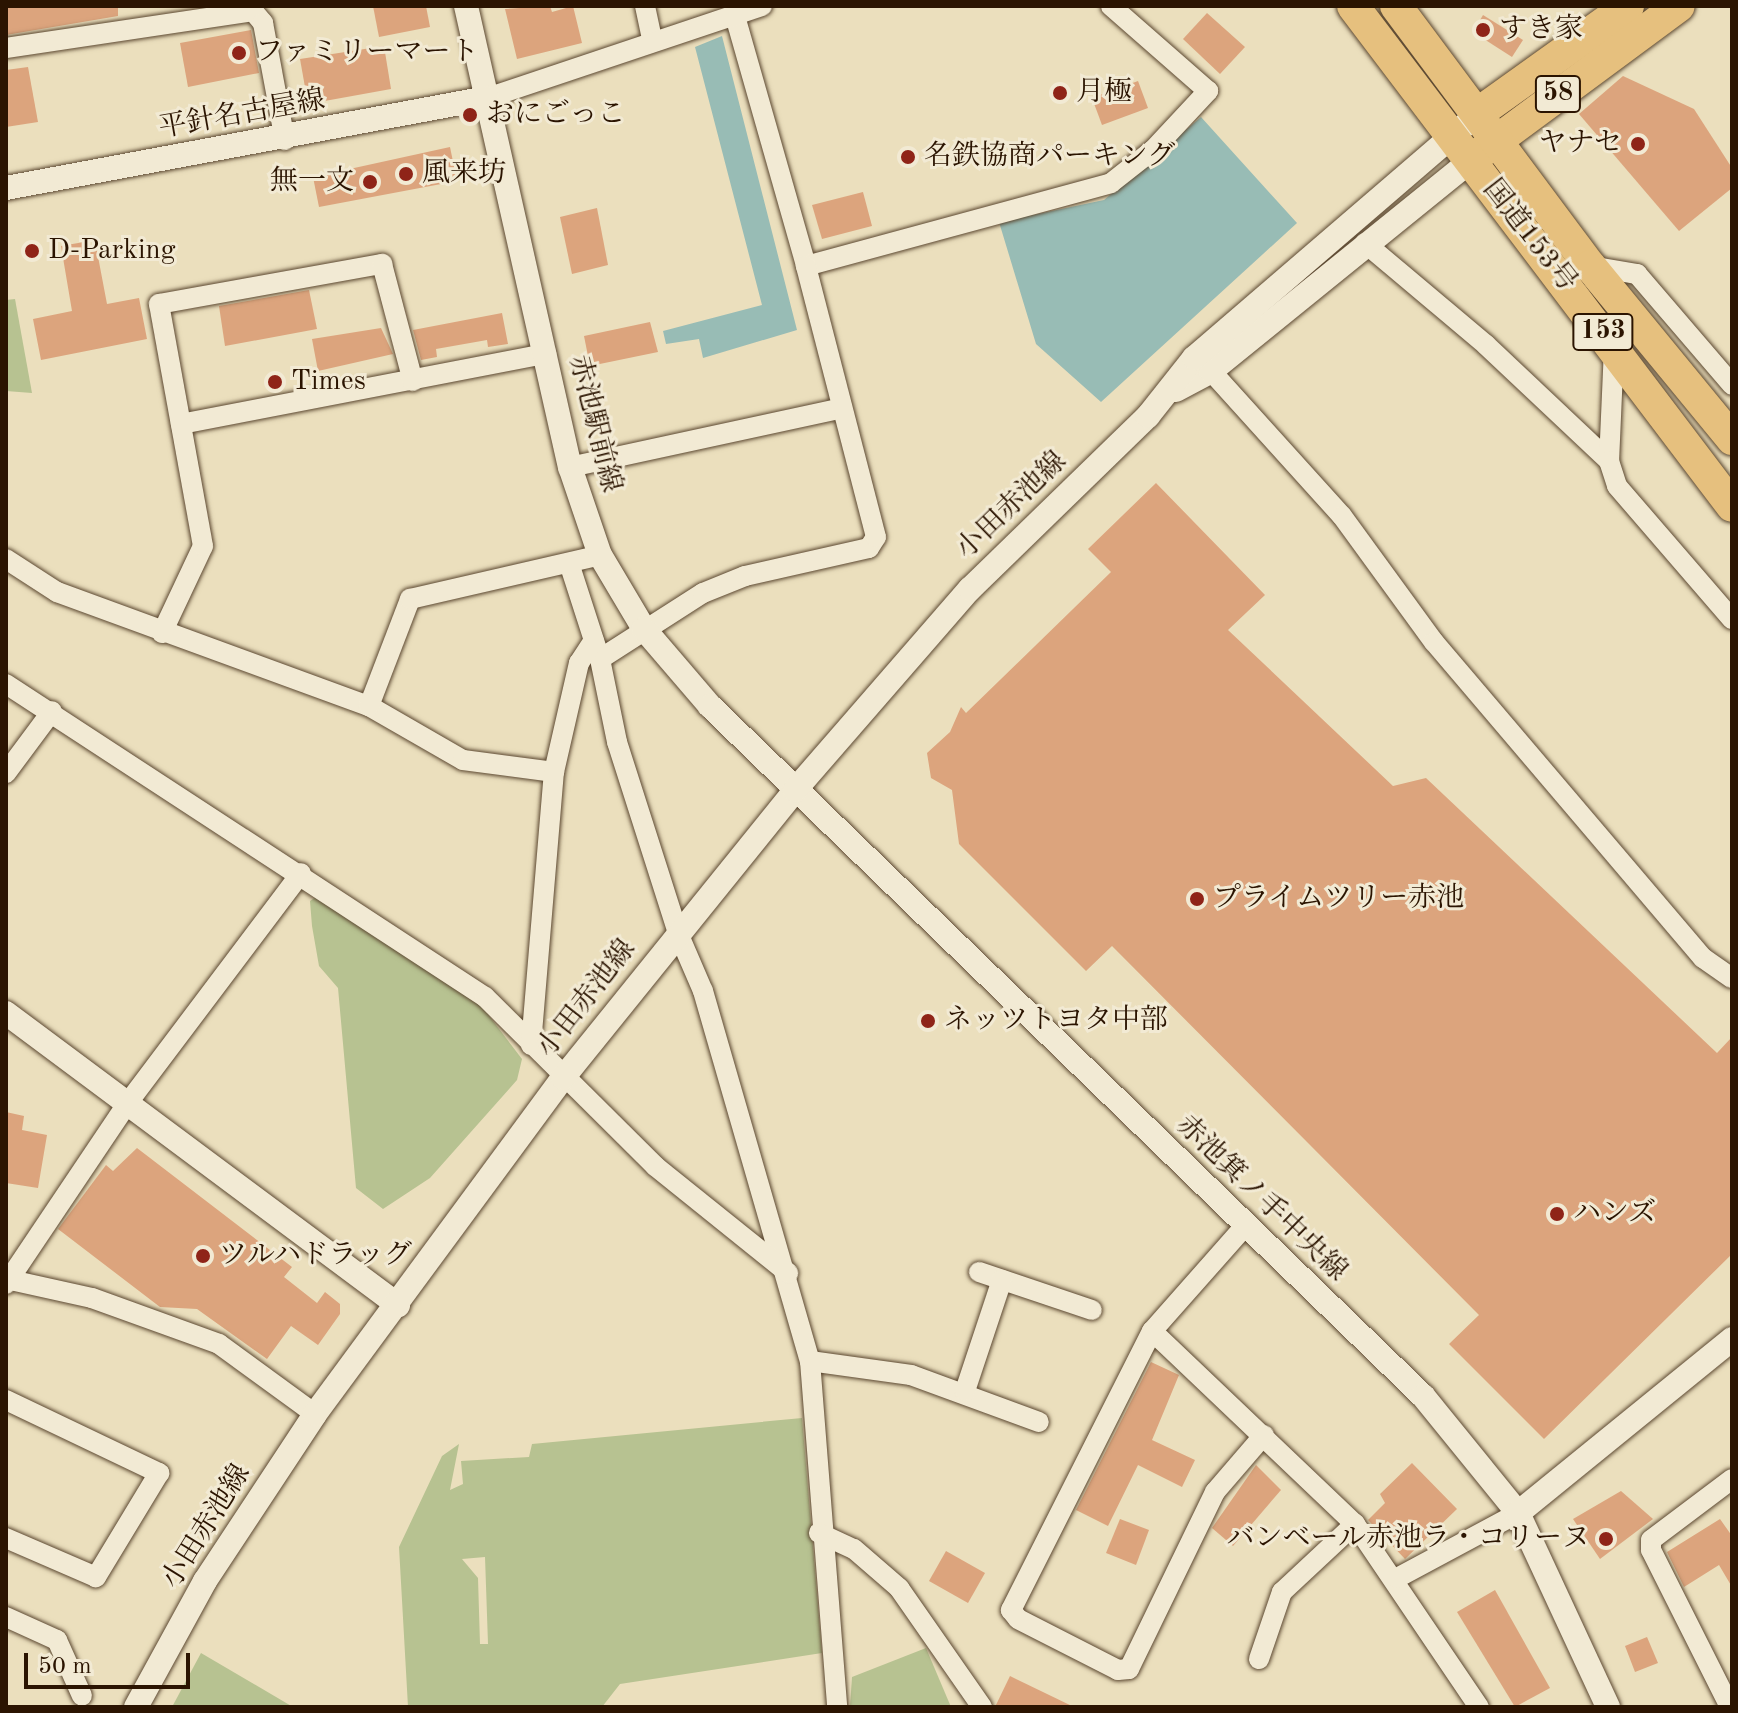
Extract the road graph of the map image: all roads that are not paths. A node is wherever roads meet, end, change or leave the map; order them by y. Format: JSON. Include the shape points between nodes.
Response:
{"nodes":[{"id":1,"x":466,"y":6,"type":"edge"},
{"id":2,"x":645,"y":6,"type":"edge"},
{"id":3,"x":762,"y":6,"type":"edge"},
{"id":4,"x":1111,"y":6,"type":"edge"},
{"id":5,"x":1353,"y":6,"type":"edge"},
{"id":6,"x":1396,"y":6,"type":"edge"},
{"id":7,"x":1679,"y":6,"type":"edge"},
{"id":8,"x":735,"y":16,"type":"junction"},
{"id":9,"x":1637,"y":17,"type":"edge"},
{"id":10,"x":652,"y":40,"type":"junction"},
{"id":11,"x":6,"y":48,"type":"edge"},
{"id":12,"x":487,"y":98,"type":"junction"},
{"id":13,"x":1489,"y":125,"type":"junction"},
{"id":14,"x":1449,"y":135,"type":"junction"},
{"id":15,"x":285,"y":140,"type":"junction"},
{"id":16,"x":1470,"y":161,"type":"junction"},
{"id":17,"x":6,"y":188,"type":"edge"},
{"id":18,"x":1365,"y":243,"type":"junction"},
{"id":19,"x":806,"y":266,"type":"junction"},
{"id":20,"x":1590,"y":266,"type":"junction"},
{"id":21,"x":1614,"y":347,"type":"junction"},
{"id":22,"x":546,"y":354,"type":"junction"},
{"id":23,"x":1211,"y":371,"type":"junction"},
{"id":24,"x":413,"y":381,"type":"junction"},
{"id":25,"x":1732,"y":385,"type":"edge"},
{"id":26,"x":1168,"y":395,"type":"junction"},
{"id":27,"x":842,"y":408,"type":"junction"},
{"id":28,"x":181,"y":424,"type":"junction"},
{"id":29,"x":1732,"y":439,"type":"edge"},
{"id":30,"x":1609,"y":461,"type":"junction"},
{"id":31,"x":570,"y":467,"type":"junction"},
{"id":32,"x":1732,"y":506,"type":"edge"},
{"id":33,"x":600,"y":555,"type":"junction"},
{"id":34,"x":6,"y":559,"type":"edge"},
{"id":35,"x":569,"y":563,"type":"junction"},
{"id":36,"x":1732,"y":619,"type":"edge"},
{"id":37,"x":644,"y":629,"type":"junction"},
{"id":38,"x":162,"y":633,"type":"junction"},
{"id":39,"x":597,"y":649,"type":"junction"},
{"id":40,"x":6,"y":684,"type":"edge"},
{"id":41,"x":369,"y":706,"type":"junction"},
{"id":42,"x":52,"y":711,"type":"junction"},
{"id":43,"x":554,"y":772,"type":"junction"},
{"id":44,"x":6,"y":773,"type":"edge"},
{"id":45,"x":795,"y":790,"type":"junction"},
{"id":46,"x":301,"y":873,"type":"junction"},
{"id":47,"x":678,"y":933,"type":"junction"},
{"id":48,"x":1732,"y":978,"type":"edge"},
{"id":49,"x":6,"y":1013,"type":"edge"},
{"id":50,"x":531,"y":1045,"type":"junction"},
{"id":51,"x":563,"y":1078,"type":"junction"},
{"id":52,"x":127,"y":1104,"type":"junction"},
{"id":53,"x":1245,"y":1226,"type":"junction"},
{"id":54,"x":979,"y":1272,"type":"dead end"},
{"id":55,"x":788,"y":1273,"type":"junction"},
{"id":56,"x":7,"y":1280,"type":"edge"},
{"id":57,"x":1002,"y":1280,"type":"junction"},
{"id":58,"x":398,"y":1305,"type":"junction"},
{"id":59,"x":1092,"y":1310,"type":"dead end"},
{"id":60,"x":1152,"y":1331,"type":"junction"},
{"id":61,"x":1732,"y":1339,"type":"edge"},
{"id":62,"x":810,"y":1361,"type":"junction"},
{"id":63,"x":965,"y":1391,"type":"junction"},
{"id":64,"x":6,"y":1400,"type":"edge"},
{"id":65,"x":315,"y":1414,"type":"junction"},
{"id":66,"x":1039,"y":1422,"type":"dead end"},
{"id":67,"x":1264,"y":1435,"type":"junction"},
{"id":68,"x":1732,"y":1479,"type":"edge"},
{"id":69,"x":1518,"y":1513,"type":"junction"},
{"id":70,"x":1355,"y":1524,"type":"junction"},
{"id":71,"x":819,"y":1533,"type":"junction"},
{"id":72,"x":6,"y":1538,"type":"edge"},
{"id":73,"x":1397,"y":1578,"type":"junction"},
{"id":74,"x":6,"y":1617,"type":"edge"},
{"id":75,"x":1259,"y":1659,"type":"dead end"},
{"id":76,"x":82,"y":1696,"type":"dead end"},
{"id":77,"x":136,"y":1707,"type":"edge"},
{"id":78,"x":837,"y":1707,"type":"edge"},
{"id":79,"x":982,"y":1707,"type":"edge"},
{"id":80,"x":1479,"y":1707,"type":"edge"},
{"id":81,"x":1608,"y":1707,"type":"edge"},
{"id":82,"x":1730,"y":1707,"type":"edge"}],
"edges":[{"from":1,"to":12,"type":"street","name":"赤池駅前線"},
{"from":2,"to":10,"type":"street"},
{"from":3,"to":8,"type":"street"},
{"from":4,"to":19,"type":"street","via":[[1208,91],[1153,150],[1111,183]]},
{"from":5,"to":14,"type":"main road","name":"国道153号","number":"153"},
{"from":6,"to":13,"type":"main road","name":"国道153号","number":"153"},
{"from":7,"to":9,"type":"main road","number":"58"},
{"from":8,"to":10,"type":"street"},
{"from":8,"to":19,"type":"street"},
{"from":9,"to":13,"type":"main road","number":"58"},
{"from":10,"to":12,"type":"street"},
{"from":11,"to":15,"type":"street","via":[[253,11],[263,23]]},
{"from":12,"to":15,"type":"street","name":"平針名古屋線"},
{"from":12,"to":22,"type":"street","name":"赤池駅前線"},
{"from":13,"to":14,"type":"street","name":"小田赤池線"},
{"from":13,"to":16,"type":"main road","number":"58"},
{"from":13,"to":20,"type":"main road","name":"国道153号","number":"153"},
{"from":14,"to":16,"type":"main road","name":"国道153号","number":"153"},
{"from":14,"to":26,"type":"street","name":"小田赤池線","via":[[1194,358]]},
{"from":15,"to":17,"type":"street","name":"平針名古屋線"},
{"from":16,"to":18,"type":"street","name":"小田赤池線"},
{"from":16,"to":21,"type":"main road","name":"国道153号","number":"153"},
{"from":18,"to":23,"type":"street","name":"小田赤池線"},
{"from":18,"to":30,"type":"street","via":[[1486,345]]},
{"from":19,"to":27,"type":"street"},
{"from":20,"to":25,"type":"street","via":[[1637,274]]},
{"from":20,"to":29,"type":"main road","name":"国道153号","number":"153"},
{"from":21,"to":30,"type":"street","number":"153"},
{"from":21,"to":32,"type":"main road","name":"国道153号","number":"153"},
{"from":22,"to":24,"type":"street"},
{"from":22,"to":31,"type":"street","name":"赤池駅前線"},
{"from":23,"to":26,"type":"street","name":"小田赤池線"},
{"from":23,"to":48,"type":"street","via":[[1342,516],[1434,642],[1703,958]]},
{"from":24,"to":28,"type":"street"},
{"from":24,"to":28,"type":"street","via":[[382,264],[159,304]]},
{"from":26,"to":45,"type":"street","name":"小田赤池線","via":[[970,589]]},
{"from":27,"to":31,"type":"street"},
{"from":27,"to":37,"type":"street","via":[[876,537],[869,548],[745,576]]},
{"from":28,"to":38,"type":"street","via":[[203,546]]},
{"from":30,"to":36,"type":"street","number":"153","via":[[1617,486]]},
{"from":31,"to":33,"type":"street","name":"赤池駅前線"},
{"from":33,"to":35,"type":"street"},
{"from":33,"to":37,"type":"street","name":"赤池駅前線"},
{"from":34,"to":38,"type":"street","via":[[57,592]]},
{"from":35,"to":39,"type":"street"},
{"from":35,"to":41,"type":"street","via":[[410,599]]},
{"from":37,"to":39,"type":"street"},
{"from":37,"to":45,"type":"street","name":"赤池駅前線"},
{"from":38,"to":41,"type":"street"},
{"from":39,"to":43,"type":"street","via":[[579,663]]},
{"from":39,"to":47,"type":"street","via":[[617,742]]},
{"from":40,"to":42,"type":"street"},
{"from":41,"to":43,"type":"street","via":[[463,760]]},
{"from":42,"to":44,"type":"street"},
{"from":42,"to":46,"type":"street"},
{"from":43,"to":50,"type":"street"},
{"from":45,"to":47,"type":"street","name":"小田赤池線"},
{"from":45,"to":53,"type":"street","name":"赤池箕ノ手中央線"},
{"from":46,"to":50,"type":"street","via":[[485,997]]},
{"from":46,"to":52,"type":"street"},
{"from":47,"to":51,"type":"street","name":"小田赤池線"},
{"from":47,"to":55,"type":"street","via":[[703,991]]},
{"from":49,"to":52,"type":"street"},
{"from":50,"to":51,"type":"street"},
{"from":51,"to":55,"type":"street","via":[[655,1166]]},
{"from":51,"to":58,"type":"street","name":"小田赤池線"},
{"from":52,"to":56,"type":"street"},
{"from":52,"to":58,"type":"street"},
{"from":53,"to":60,"type":"street"},
{"from":53,"to":69,"type":"street","name":"赤池箕ノ手中央線","via":[[1423,1396]]},
{"from":54,"to":57,"type":"street"},
{"from":55,"to":62,"type":"street"},
{"from":56,"to":65,"type":"street","via":[[92,1298],[219,1344]]},
{"from":57,"to":59,"type":"street"},
{"from":57,"to":63,"type":"street"},
{"from":58,"to":65,"type":"street","name":"小田赤池線"},
{"from":60,"to":67,"type":"street"},
{"from":60,"to":67,"type":"street","via":[[1011,1610],[1018,1619],[1118,1670],[1129,1669],[1215,1492]]},
{"from":61,"to":69,"type":"street"},
{"from":62,"to":63,"type":"street","via":[[911,1375]]},
{"from":62,"to":71,"type":"street"},
{"from":63,"to":66,"type":"street"},
{"from":64,"to":72,"type":"street","via":[[159,1473],[96,1577]]},
{"from":65,"to":77,"type":"street","name":"小田赤池線","via":[[205,1581]]},
{"from":67,"to":70,"type":"street"},
{"from":68,"to":82,"type":"street","via":[[1651,1540],[1651,1550]]},
{"from":69,"to":73,"type":"street"},
{"from":69,"to":81,"type":"street","name":"赤池箕ノ手中央線"},
{"from":70,"to":73,"type":"street"},
{"from":70,"to":75,"type":"street","via":[[1282,1592]]},
{"from":71,"to":78,"type":"street"},
{"from":71,"to":79,"type":"street","via":[[854,1549],[899,1588]]},
{"from":73,"to":80,"type":"street"},
{"from":74,"to":76,"type":"street","via":[[57,1640]]}]}
